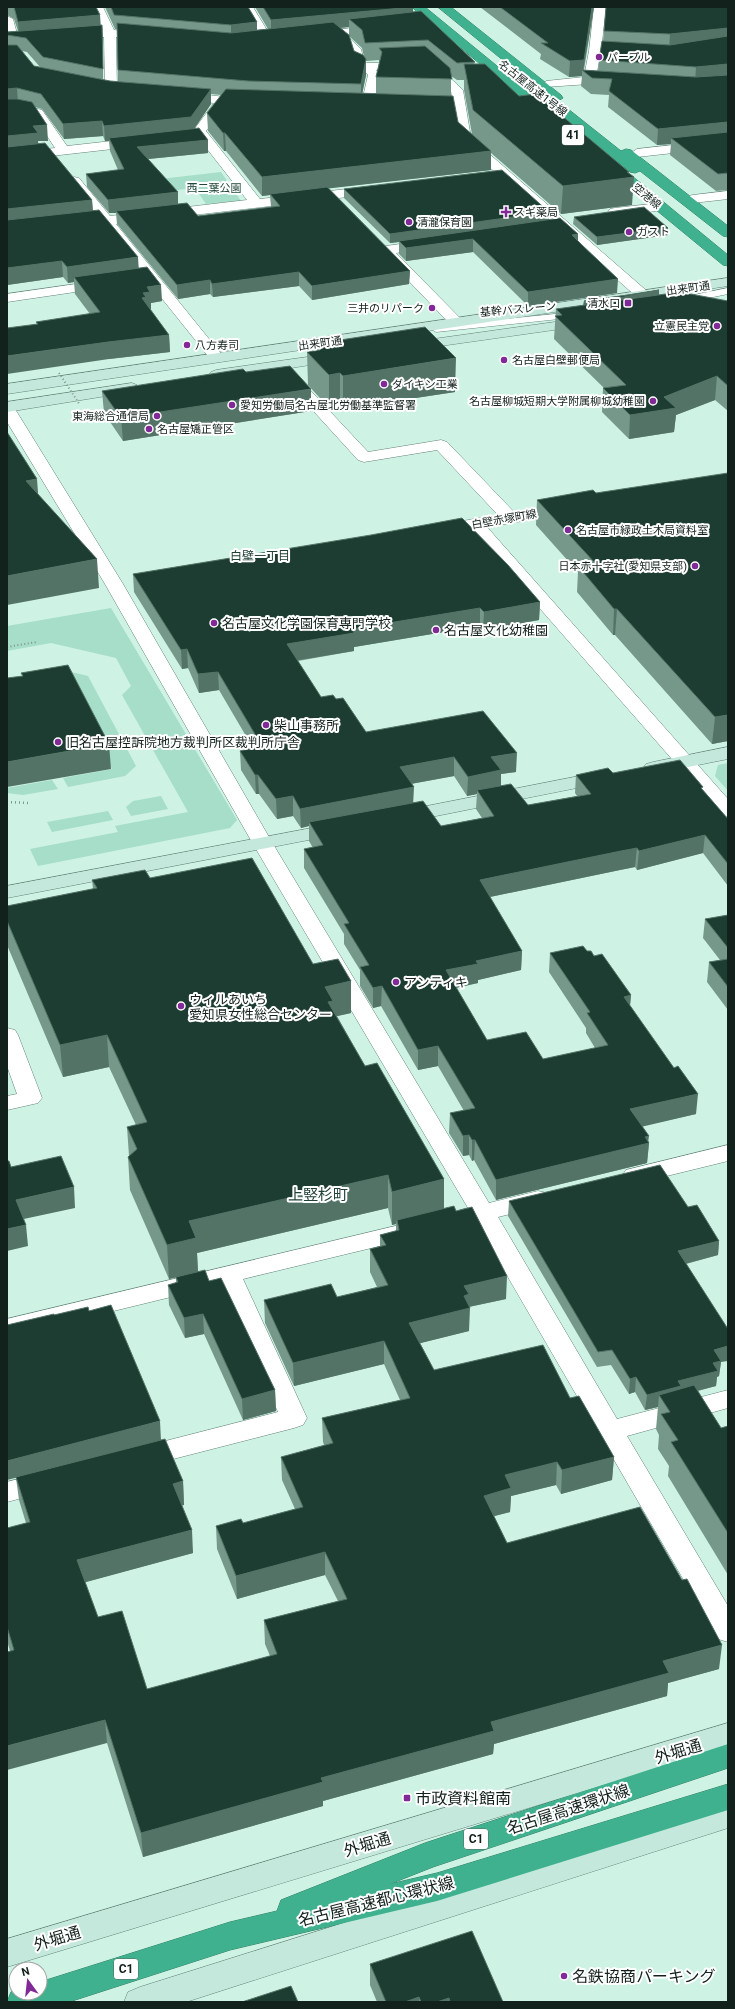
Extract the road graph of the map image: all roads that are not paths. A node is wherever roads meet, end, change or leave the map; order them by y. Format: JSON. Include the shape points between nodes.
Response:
{"nodes":[{"id":1,"x":97,"y":7,"type":"edge"},
{"id":2,"x":247,"y":7,"type":"edge"},
{"id":3,"x":418,"y":7,"type":"edge"},
{"id":4,"x":431,"y":7,"type":"edge"},
{"id":5,"x":444,"y":7,"type":"edge"},
{"id":6,"x":451,"y":7,"type":"edge"},
{"id":7,"x":600,"y":7,"type":"edge"},
{"id":8,"x":7,"y":19,"type":"edge"},
{"id":9,"x":435,"y":22,"type":"junction"},
{"id":10,"x":420,"y":24,"type":"edge"},
{"id":11,"x":390,"y":27,"type":"edge"},
{"id":12,"x":110,"y":33,"type":"junction"},
{"id":13,"x":337,"y":33,"type":"junction"},
{"id":14,"x":306,"y":36,"type":"edge"},
{"id":15,"x":58,"y":37,"type":"edge"},
{"id":16,"x":155,"y":37,"type":"edge"},
{"id":17,"x":14,"y":41,"type":"edge"},
{"id":18,"x":253,"y":42,"type":"edge"},
{"id":19,"x":595,"y":51,"type":"junction"},
{"id":20,"x":610,"y":52,"type":"edge"},
{"id":21,"x":368,"y":67,"type":"junction"},
{"id":22,"x":589,"y":80,"type":"junction"},
{"id":23,"x":619,"y":82,"type":"edge"},
{"id":24,"x":509,"y":83,"type":"junction"},
{"id":25,"x":495,"y":84,"type":"edge"},
{"id":26,"x":550,"y":84,"type":"junction"},
{"id":27,"x":467,"y":85,"type":"edge"},
{"id":28,"x":453,"y":86,"type":"junction"},
{"id":29,"x":96,"y":87,"type":"edge"},
{"id":30,"x":171,"y":95,"type":"edge"},
{"id":31,"x":568,"y":99,"type":"dead end"},
{"id":32,"x":223,"y":100,"type":"junction"},
{"id":33,"x":262,"y":104,"type":"edge"},
{"id":34,"x":382,"y":106,"type":"edge"},
{"id":35,"x":414,"y":107,"type":"edge"},
{"id":36,"x":460,"y":108,"type":"junction"},
{"id":37,"x":7,"y":109,"type":"edge"},
{"id":38,"x":202,"y":136,"type":"junction"},
{"id":39,"x":186,"y":137,"type":"edge"},
{"id":40,"x":148,"y":141,"type":"edge"},
{"id":41,"x":624,"y":143,"type":"dead end"},
{"id":42,"x":728,"y":143,"type":"edge"},
{"id":43,"x":57,"y":151,"type":"junction"},
{"id":44,"x":637,"y":153,"type":"junction"},
{"id":45,"x":7,"y":157,"type":"edge"},
{"id":46,"x":506,"y":174,"type":"junction"},
{"id":47,"x":490,"y":176,"type":"edge"},
{"id":48,"x":388,"y":188,"type":"edge"},
{"id":49,"x":332,"y":195,"type":"junction"},
{"id":50,"x":728,"y":195,"type":"edge"},
{"id":51,"x":693,"y":199,"type":"junction"},
{"id":52,"x":257,"y":204,"type":"junction"},
{"id":53,"x":343,"y":206,"type":"edge"},
{"id":54,"x":660,"y":206,"type":"junction"},
{"id":55,"x":606,"y":214,"type":"edge"},
{"id":56,"x":106,"y":220,"type":"junction"},
{"id":57,"x":728,"y":224,"type":"edge"},
{"id":58,"x":68,"y":225,"type":"edge"},
{"id":59,"x":728,"y":233,"type":"edge"},
{"id":60,"x":375,"y":239,"type":"edge"},
{"id":61,"x":440,"y":243,"type":"edge"},
{"id":62,"x":728,"y":244,"type":"edge"},
{"id":63,"x":386,"y":250,"type":"junction"},
{"id":64,"x":728,"y":262,"type":"edge"},
{"id":65,"x":153,"y":277,"type":"junction"},
{"id":66,"x":137,"y":280,"type":"edge"},
{"id":67,"x":728,"y":282,"type":"edge"},
{"id":68,"x":114,"y":283,"type":"edge"},
{"id":69,"x":728,"y":292,"type":"edge"},
{"id":70,"x":643,"y":294,"type":"junction"},
{"id":71,"x":728,"y":297,"type":"edge"},
{"id":72,"x":7,"y":298,"type":"edge"},
{"id":73,"x":728,"y":302,"type":"edge"},
{"id":74,"x":675,"y":306,"type":"junction"},
{"id":75,"x":592,"y":317,"type":"joint"},
{"id":76,"x":455,"y":321,"type":"junction"},
{"id":77,"x":381,"y":334,"type":"junction"},
{"id":78,"x":398,"y":348,"type":"edge"},
{"id":79,"x":350,"y":355,"type":"edge"},
{"id":80,"x":217,"y":358,"type":"junction"},
{"id":81,"x":279,"y":366,"type":"junction"},
{"id":82,"x":201,"y":377,"type":"edge"},
{"id":83,"x":147,"y":386,"type":"edge"},
{"id":84,"x":7,"y":389,"type":"edge"},
{"id":85,"x":7,"y":408,"type":"edge"},
{"id":86,"x":580,"y":506,"type":"edge"},
{"id":87,"x":510,"y":518,"type":"junction"},
{"id":88,"x":475,"y":524,"type":"junction"},
{"id":89,"x":420,"y":533,"type":"edge"},
{"id":90,"x":728,"y":753,"type":"edge"},
{"id":91,"x":685,"y":762,"type":"junction"},
{"id":92,"x":728,"y":811,"type":"edge"},
{"id":93,"x":380,"y":821,"type":"edge"},
{"id":94,"x":357,"y":826,"type":"edge"},
{"id":95,"x":263,"y":844,"type":"junction"},
{"id":96,"x":7,"y":892,"type":"edge"},
{"id":97,"x":7,"y":1035,"type":"edge"},
{"id":98,"x":7,"y":1103,"type":"edge"},
{"id":99,"x":728,"y":1153,"type":"edge"},
{"id":100,"x":613,"y":1181,"type":"edge"},
{"id":101,"x":560,"y":1194,"type":"edge"},
{"id":102,"x":483,"y":1213,"type":"junction"},
{"id":103,"x":228,"y":1274,"type":"junction"},
{"id":104,"x":7,"y":1328,"type":"edge"},
{"id":105,"x":728,"y":1399,"type":"edge"},
{"id":106,"x":610,"y":1431,"type":"junction"},
{"id":107,"x":121,"y":1462,"type":"edge"},
{"id":108,"x":68,"y":1476,"type":"edge"},
{"id":109,"x":7,"y":1492,"type":"edge"},
{"id":110,"x":728,"y":1630,"type":"edge"},
{"id":111,"x":728,"y":1735,"type":"edge"},
{"id":112,"x":728,"y":1756,"type":"edge"},
{"id":113,"x":728,"y":1797,"type":"edge"},
{"id":114,"x":728,"y":1815,"type":"edge"},
{"id":115,"x":230,"y":1936,"type":"junction"},
{"id":116,"x":7,"y":1953,"type":"edge"},
{"id":117,"x":22,"y":2002,"type":"edge"},
{"id":118,"x":140,"y":2002,"type":"edge"}],
"edges":[{"from":1,"to":12,"type":"street"},
{"from":2,"to":18,"type":"street","via":[[271,40]]},
{"from":3,"to":9,"type":"highway","name":"空港線","number":"41"},
{"from":4,"to":62,"type":"highway","name":"名古屋高速1号線"},
{"from":5,"to":59,"type":"highway","name":"名古屋高速1号線"},
{"from":6,"to":26,"type":"highway"},
{"from":7,"to":19,"type":"street"},
{"from":8,"to":17,"type":"street"},
{"from":9,"to":10,"type":"street"},
{"from":9,"to":24,"type":"highway","name":"空港線","number":"41"},
{"from":11,"to":13,"type":"street"},
{"from":12,"to":15,"type":"street"},
{"from":12,"to":16,"type":"street"},
{"from":12,"to":29,"type":"street","via":[[115,90]]},
{"from":13,"to":14,"type":"street"},
{"from":13,"to":21,"type":"street","via":[[355,49],[359,64]]},
{"from":19,"to":20,"type":"street"},
{"from":19,"to":22,"type":"street"},
{"from":21,"to":28,"type":"street","via":[[428,63]]},
{"from":21,"to":34,"type":"street","via":[[374,75],[361,106]]},
{"from":22,"to":23,"type":"street"},
{"from":22,"to":26,"type":"street"},
{"from":24,"to":25,"type":"street"},
{"from":24,"to":54,"type":"highway","name":"空港線","number":"41"},
{"from":26,"to":31,"type":"highway"},
{"from":27,"to":28,"type":"street"},
{"from":28,"to":36,"type":"street","via":[[457,90]]},
{"from":30,"to":32,"type":"street"},
{"from":32,"to":33,"type":"street"},
{"from":32,"to":38,"type":"street","via":[[199,131]]},
{"from":35,"to":36,"type":"street"},
{"from":36,"to":46,"type":"street","via":[[465,138]]},
{"from":37,"to":43,"type":"street","via":[[18,108],[38,113]]},
{"from":38,"to":39,"type":"street"},
{"from":38,"to":52,"type":"street"},
{"from":40,"to":43,"type":"street"},
{"from":41,"to":44,"type":"highway"},
{"from":42,"to":44,"type":"street"},
{"from":43,"to":45,"type":"street"},
{"from":43,"to":56,"type":"street","via":[[63,168]]},
{"from":44,"to":51,"type":"highway"},
{"from":46,"to":47,"type":"street"},
{"from":46,"to":70,"type":"street"},
{"from":48,"to":49,"type":"street"},
{"from":49,"to":52,"type":"street"},
{"from":49,"to":53,"type":"street"},
{"from":50,"to":51,"type":"street"},
{"from":51,"to":57,"type":"highway"},
{"from":52,"to":56,"type":"street"},
{"from":54,"to":55,"type":"street"},
{"from":54,"to":64,"type":"highway","name":"空港線","number":"41"},
{"from":56,"to":58,"type":"street"},
{"from":56,"to":65,"type":"street"},
{"from":60,"to":63,"type":"street"},
{"from":61,"to":63,"type":"street"},
{"from":63,"to":76,"type":"street"},
{"from":65,"to":66,"type":"street"},
{"from":65,"to":80,"type":"street"},
{"from":67,"to":70,"type":"main road","name":"出来町通"},
{"from":68,"to":72,"type":"street"},
{"from":69,"to":74,"type":"lane"},
{"from":70,"to":76,"type":"main road","name":"出来町通"},
{"from":71,"to":74,"type":"lane"},
{"from":73,"to":74,"type":"main road","name":"出来町通"},
{"from":75,"to":77,"type":"lane","name":"基幹バスレーン"},
{"from":75,"to":78,"type":"main road"},
{"from":76,"to":77,"type":"main road","name":"出来町通"},
{"from":77,"to":80,"type":"main road","name":"出来町通"},
{"from":79,"to":81,"type":"main road","name":"出来町通"},
{"from":80,"to":84,"type":"main road","name":"出来町通"},
{"from":81,"to":82,"type":"main road","name":"出来町通"},
{"from":81,"to":87,"type":"street","via":[[364,457],[441,445]]},
{"from":83,"to":85,"type":"main road"},
{"from":85,"to":95,"type":"street","via":[[122,583]]},
{"from":86,"to":87,"type":"street","name":"白壁赤塚町線"},
{"from":87,"to":88,"type":"street","name":"白壁赤塚町線"},
{"from":88,"to":89,"type":"street","name":"白壁赤塚町線"},
{"from":88,"to":91,"type":"street"},
{"from":90,"to":91,"type":"main road"},
{"from":91,"to":92,"type":"street"},
{"from":91,"to":93,"type":"main road"},
{"from":94,"to":95,"type":"main road"},
{"from":95,"to":96,"type":"main road"},
{"from":95,"to":102,"type":"street"},
{"from":97,"to":98,"type":"street","via":[[30,1098]]},
{"from":99,"to":100,"type":"street"},
{"from":101,"to":102,"type":"street"},
{"from":102,"to":103,"type":"street"},
{"from":102,"to":106,"type":"street"},
{"from":103,"to":104,"type":"street"},
{"from":103,"to":107,"type":"street","via":[[294,1418]]},
{"from":105,"to":106,"type":"street"},
{"from":106,"to":110,"type":"street"},
{"from":108,"to":109,"type":"street"},
{"from":111,"to":116,"type":"main road","name":"外堀通"},
{"from":112,"to":115,"type":"highway","name":"名古屋高速環状線","number":"C1","via":[[425,1856]]},
{"from":113,"to":115,"type":"highway","name":"名古屋高速都心環状線","number":"C1","via":[[437,1887]]},
{"from":114,"to":118,"type":"main road"},
{"from":115,"to":117,"type":"highway","name":"名古屋高速都心環状線","number":"C1"}]}
